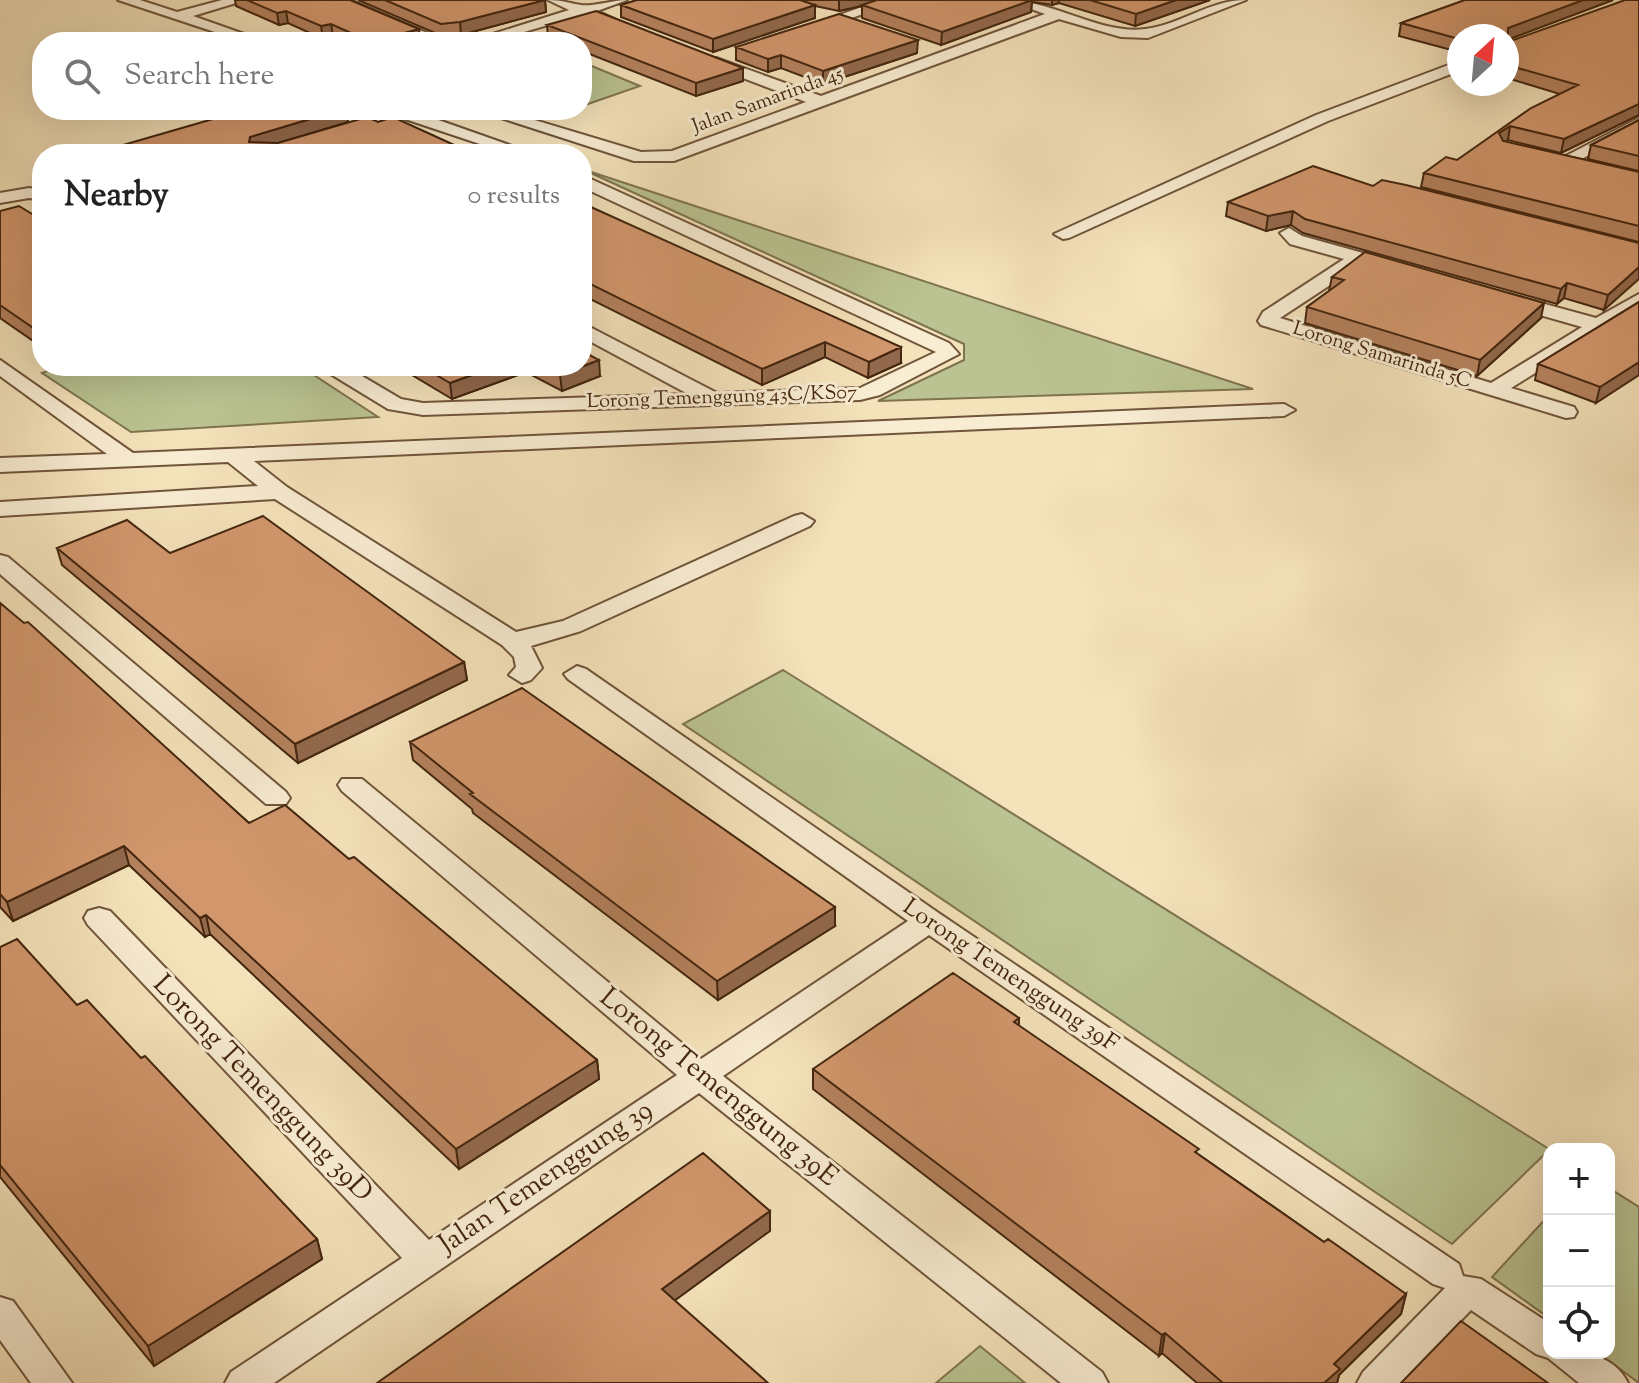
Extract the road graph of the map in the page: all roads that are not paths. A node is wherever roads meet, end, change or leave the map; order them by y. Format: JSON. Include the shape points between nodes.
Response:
{"nodes":[{"id":1,"x":125,"y":0,"type":"edge"},
{"id":2,"x":239,"y":0,"type":"edge"},
{"id":3,"x":338,"y":0,"type":"edge"},
{"id":4,"x":555,"y":0,"type":"edge"},
{"id":5,"x":620,"y":0,"type":"edge"},
{"id":6,"x":895,"y":0,"type":"edge"},
{"id":7,"x":1013,"y":0,"type":"edge"},
{"id":8,"x":1227,"y":1,"type":"edge"},
{"id":9,"x":811,"y":9,"type":"edge"},
{"id":10,"x":583,"y":10,"type":"junction"},
{"id":11,"x":1059,"y":14,"type":"junction"},
{"id":12,"x":177,"y":16,"type":"junction"},
{"id":13,"x":840,"y":19,"type":"junction"},
{"id":14,"x":866,"y":28,"type":"edge"},
{"id":15,"x":636,"y":31,"type":"edge"},
{"id":16,"x":228,"y":32,"type":"edge"},
{"id":17,"x":416,"y":32,"type":"edge"},
{"id":18,"x":508,"y":32,"type":"edge"},
{"id":19,"x":796,"y":33,"type":"edge"},
{"id":20,"x":920,"y":45,"type":"edge"},
{"id":21,"x":739,"y":51,"type":"edge"},
{"id":22,"x":946,"y":54,"type":"junction"},
{"id":23,"x":1447,"y":71,"type":"edge"},
{"id":24,"x":824,"y":103,"type":"junction"},
{"id":25,"x":378,"y":120,"type":"edge"},
{"id":26,"x":424,"y":120,"type":"edge"},
{"id":27,"x":517,"y":120,"type":"edge"},
{"id":28,"x":1639,"y":123,"type":"edge"},
{"id":29,"x":319,"y":137,"type":"edge"},
{"id":30,"x":497,"y":144,"type":"edge"},
{"id":31,"x":1595,"y":168,"type":"edge"},
{"id":32,"x":592,"y":185,"type":"edge"},
{"id":33,"x":32,"y":193,"type":"edge"},
{"id":34,"x":0,"y":198,"type":"edge"},
{"id":35,"x":1289,"y":233,"type":"dead end"},
{"id":36,"x":1063,"y":234,"type":"dead end"},
{"id":37,"x":1359,"y":258,"type":"junction"},
{"id":38,"x":1390,"y":266,"type":"edge"},
{"id":39,"x":1495,"y":296,"type":"edge"},
{"id":40,"x":1639,"y":300,"type":"edge"},
{"id":41,"x":1601,"y":326,"type":"junction"},
{"id":42,"x":592,"y":334,"type":"edge"},
{"id":43,"x":0,"y":366,"type":"edge"},
{"id":44,"x":349,"y":376,"type":"edge"},
{"id":45,"x":1494,"y":390,"type":"junction"},
{"id":46,"x":713,"y":398,"type":"junction"},
{"id":47,"x":1284,"y":410,"type":"dead end"},
{"id":48,"x":1566,"y":412,"type":"dead end"},
{"id":49,"x":233,"y":455,"type":"junction"},
{"id":50,"x":128,"y":459,"type":"junction"},
{"id":51,"x":0,"y":465,"type":"edge"},
{"id":52,"x":279,"y":492,"type":"junction"},
{"id":53,"x":0,"y":509,"type":"edge"},
{"id":54,"x":802,"y":521,"type":"dead end"},
{"id":55,"x":0,"y":562,"type":"edge"},
{"id":56,"x":511,"y":640,"type":"junction"},
{"id":57,"x":577,"y":674,"type":"dead end"},
{"id":58,"x":522,"y":675,"type":"dead end"},
{"id":59,"x":352,"y":785,"type":"dead end"},
{"id":60,"x":276,"y":798,"type":"dead end"},
{"id":61,"x":99,"y":918,"type":"dead end"},
{"id":62,"x":929,"y":921,"type":"junction"},
{"id":63,"x":699,"y":1075,"type":"junction"},
{"id":64,"x":426,"y":1260,"type":"junction"},
{"id":65,"x":1457,"y":1281,"type":"junction"},
{"id":66,"x":0,"y":1312,"type":"edge"},
{"id":67,"x":1543,"y":1339,"type":"edge"},
{"id":68,"x":1573,"y":1359,"type":"edge"},
{"id":69,"x":53,"y":1383,"type":"edge"},
{"id":70,"x":244,"y":1383,"type":"edge"},
{"id":71,"x":1089,"y":1383,"type":"edge"},
{"id":72,"x":1376,"y":1383,"type":"edge"},
{"id":73,"x":1609,"y":1383,"type":"edge"}],
"edges":[{"from":1,"to":12,"type":"street"},
{"from":2,"to":12,"type":"street"},
{"from":3,"to":17,"type":"street"},
{"from":4,"to":10,"type":"street"},
{"from":5,"to":10,"type":"street"},
{"from":6,"to":13,"type":"street"},
{"from":7,"to":11,"type":"street"},
{"from":8,"to":11,"type":"street","via":[[1148,34],[1121,33]]},
{"from":9,"to":13,"type":"street"},
{"from":10,"to":15,"type":"street"},
{"from":10,"to":18,"type":"street"},
{"from":11,"to":22,"type":"street","name":"Jalan Samarinda 45"},
{"from":12,"to":16,"type":"street"},
{"from":13,"to":14,"type":"street"},
{"from":13,"to":19,"type":"street"},
{"from":20,"to":22,"type":"street"},
{"from":21,"to":24,"type":"street","via":[[704,58]]},
{"from":22,"to":24,"type":"street","name":"Jalan Samarinda 45"},
{"from":23,"to":36,"type":"street","via":[[1322,118]]},
{"from":24,"to":27,"type":"street","name":"Jalan Samarinda 45","via":[[656,158]]},
{"from":25,"to":29,"type":"street"},
{"from":26,"to":30,"type":"street"},
{"from":28,"to":31,"type":"street","via":[[1558,159]]},
{"from":32,"to":46,"type":"street","name":"Lorong Temenggung 43C/KS07","via":[[949,354],[860,394]]},
{"from":33,"to":34,"type":"street"},
{"from":35,"to":37,"type":"street","via":[[1296,240]]},
{"from":37,"to":38,"type":"street"},
{"from":37,"to":45,"type":"street","name":"Lorong Samarinda 5C","via":[[1270,316],[1269,322]]},
{"from":39,"to":41,"type":"street"},
{"from":40,"to":41,"type":"street"},
{"from":41,"to":45,"type":"street"},
{"from":42,"to":46,"type":"street"},
{"from":43,"to":50,"type":"street"},
{"from":44,"to":46,"type":"street","name":"Lorong Temenggung 43C/KS07","via":[[406,408]]},
{"from":45,"to":48,"type":"street","name":"Lorong Samarinda 5C"},
{"from":47,"to":49,"type":"street"},
{"from":49,"to":50,"type":"street"},
{"from":49,"to":52,"type":"street"},
{"from":50,"to":51,"type":"street"},
{"from":52,"to":53,"type":"street"},
{"from":52,"to":56,"type":"street"},
{"from":54,"to":56,"type":"street","via":[[572,626]]},
{"from":55,"to":60,"type":"street"},
{"from":56,"to":58,"type":"street","via":[[526,655],[529,668]]},
{"from":57,"to":62,"type":"street","name":"Lorong Temenggung 39F"},
{"from":59,"to":63,"type":"street","name":"Lorong Temenggung 39E"},
{"from":61,"to":64,"type":"street","name":"Lorong Temenggung 39D"},
{"from":62,"to":63,"type":"street","name":"Jalan Temenggung 39"},
{"from":62,"to":65,"type":"street","name":"Lorong Temenggung 39F"},
{"from":63,"to":64,"type":"street","name":"Jalan Temenggung 39"},
{"from":63,"to":71,"type":"street","name":"Lorong Temenggung 39E"},
{"from":64,"to":70,"type":"street","name":"Jalan Temenggung 39"},
{"from":65,"to":67,"type":"street","name":"Lorong Temenggung 39F"},
{"from":65,"to":72,"type":"street"},
{"from":66,"to":69,"type":"street"},
{"from":68,"to":73,"type":"street"}]}
